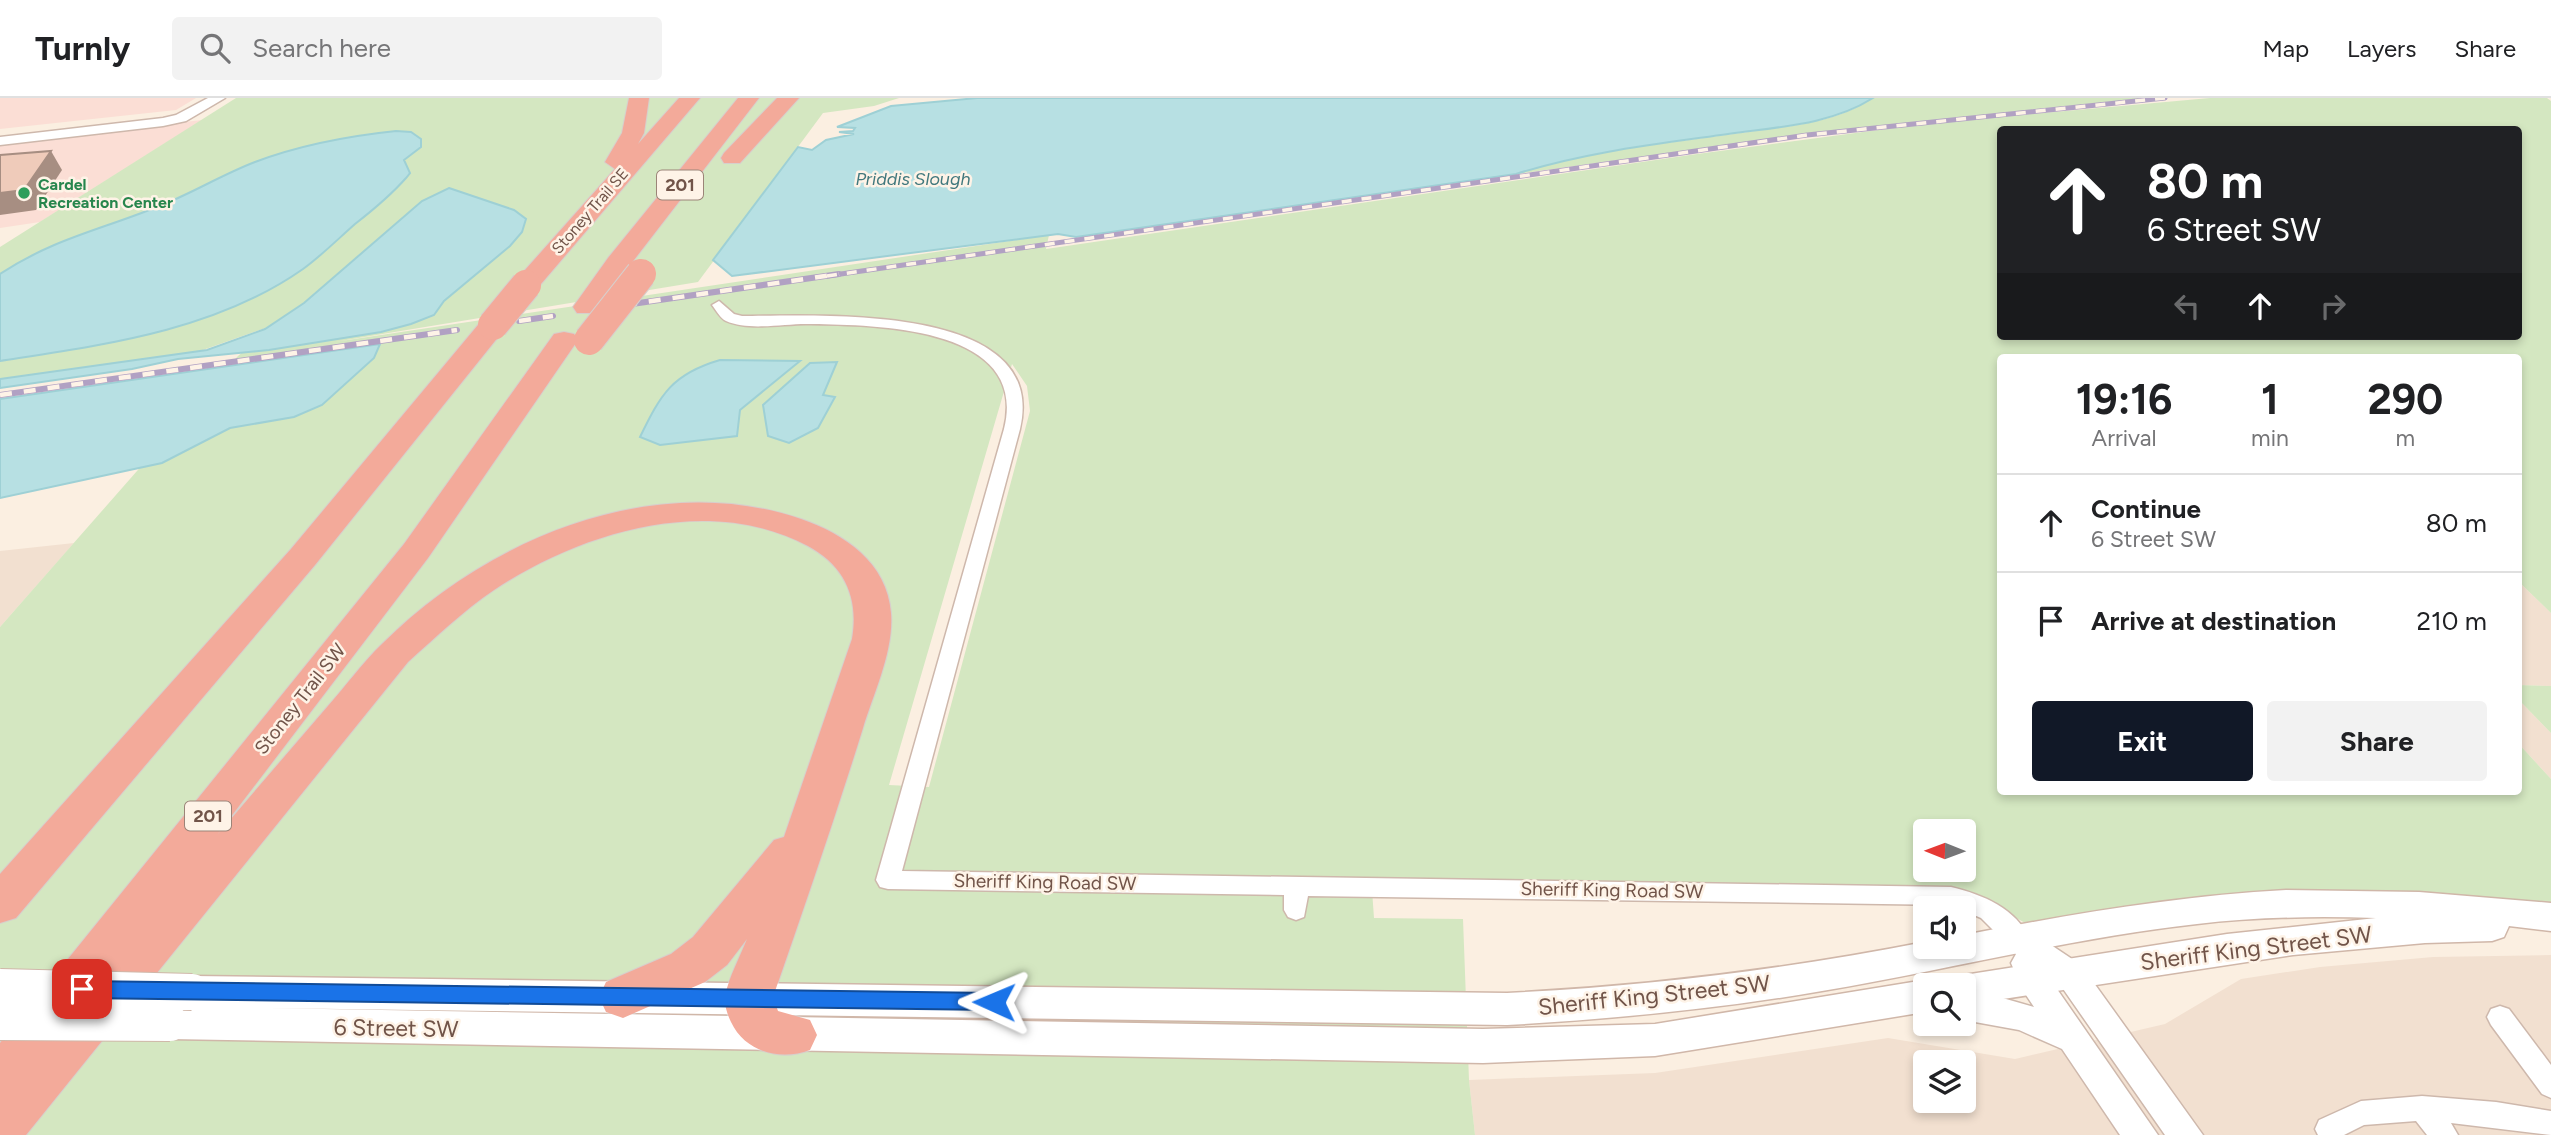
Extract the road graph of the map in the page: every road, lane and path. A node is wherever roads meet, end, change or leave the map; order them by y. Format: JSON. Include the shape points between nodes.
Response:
{"nodes":[{"id":1,"x":218,"y":98,"type":"edge"},
{"id":2,"x":690,"y":98,"type":"edge"},
{"id":3,"x":750,"y":98,"type":"edge"},
{"id":4,"x":789,"y":98,"type":"edge"},
{"id":5,"x":639,"y":99,"type":"edge"},
{"id":6,"x":0,"y":141,"type":"edge"},
{"id":7,"x":717,"y":177,"type":"dead end"},
{"id":8,"x":659,"y":250,"type":"dead end"},
{"id":9,"x":550,"y":257,"type":"junction"},
{"id":10,"x":719,"y":305,"type":"dead end"},
{"id":11,"x":577,"y":340,"type":"junction"},
{"id":12,"x":820,"y":799,"type":"junction"},
{"id":13,"x":1296,"y":886,"type":"junction"},
{"id":14,"x":0,"y":905,"type":"edge"},
{"id":15,"x":1296,"y":910,"type":"dead end"},
{"id":16,"x":2551,"y":917,"type":"edge"},
{"id":17,"x":2551,"y":927,"type":"edge"},
{"id":18,"x":2019,"y":940,"type":"junction"},
{"id":19,"x":2070,"y":974,"type":"junction"},
{"id":20,"x":2033,"y":980,"type":"junction"},
{"id":21,"x":0,"y":988,"type":"edge"},
{"id":22,"x":1976,"y":988,"type":"edge"},
{"id":23,"x":623,"y":997,"type":"junction"},
{"id":24,"x":749,"y":997,"type":"junction"},
{"id":25,"x":1913,"y":1000,"type":"edge"},
{"id":26,"x":1976,"y":1007,"type":"edge"},
{"id":27,"x":2500,"y":1017,"type":"dead end"},
{"id":28,"x":0,"y":1022,"type":"edge"},
{"id":29,"x":792,"y":1035,"type":"junction"},
{"id":30,"x":2074,"y":1040,"type":"junction"},
{"id":31,"x":0,"y":1081,"type":"edge"},
{"id":32,"x":2551,"y":1086,"type":"edge"},
{"id":33,"x":2422,"y":1108,"type":"junction"},
{"id":34,"x":2551,"y":1124,"type":"edge"},
{"id":35,"x":0,"y":1127,"type":"edge"},
{"id":36,"x":2329,"y":1129,"type":"dead end"},
{"id":37,"x":2140,"y":1135,"type":"edge"},
{"id":38,"x":2185,"y":1135,"type":"edge"},
{"id":39,"x":2444,"y":1135,"type":"edge"}],
"edges":[{"from":1,"to":6,"type":"street","via":[[181,118],[163,122]]},
{"from":2,"to":9,"type":"highway","name":"Stoney Trail SE","number":"201"},
{"from":3,"to":11,"type":"highway","number":"201","via":[[586,307]]},
{"from":4,"to":7,"type":"highway"},
{"from":5,"to":9,"type":"highway","via":[[629,142]]},
{"from":8,"to":11,"type":"highway","bridge":true},
{"from":9,"to":14,"type":"highway","name":"Stoney Trail SE","number":"201","bridge":true,"via":[[303,556]]},
{"from":10,"to":13,"type":"street","name":"Sheriff King Road SW","via":[[729,317],[742,320],[882,323],[934,331],[991,357],[1009,376],[1016,392],[1012,429],[888,880]]},
{"from":11,"to":31,"type":"highway","name":"Stoney Trail SW","number":"201"},
{"from":12,"to":23,"type":"highway","via":[[773,876],[710,951],[688,968]]},
{"from":12,"to":24,"type":"highway"},
{"from":12,"to":35,"type":"highway","via":[[863,668],[874,616],[867,585],[841,549],[787,523],[724,512],[650,517],[567,538],[484,580],[395,653]]},
{"from":13,"to":15,"type":"street"},
{"from":13,"to":18,"type":"street","name":"Sheriff King Road SW","via":[[1951,896],[1990,908],[2006,920]]},
{"from":16,"to":18,"type":"main road","name":"Sheriff King Street SW","via":[[2387,902],[2285,904],[2195,910]]},
{"from":17,"to":19,"type":"main road","name":"Sheriff King Street SW","via":[[2333,934]]},
{"from":18,"to":19,"type":"street"},
{"from":18,"to":20,"type":"street"},
{"from":18,"to":24,"type":"main road","name":"Sheriff King Street SW","via":[[1822,976],[1609,1004],[1402,1008]]},
{"from":19,"to":20,"type":"main road","name":"Sheriff King Street SW"},
{"from":19,"to":38,"type":"street"},
{"from":20,"to":22,"type":"main road","name":"Sheriff King Street SW"},
{"from":20,"to":30,"type":"street"},
{"from":21,"to":23,"type":"main road","name":"6 Street SW","bridge":true},
{"from":23,"to":24,"type":"main road","name":"6 Street SW"},
{"from":24,"to":29,"type":"highway","via":[[750,1016],[758,1026]]},
{"from":25,"to":29,"type":"main road","name":"Sheriff King Street SW","via":[[1655,1040],[1564,1045]]},
{"from":26,"to":30,"type":"street","via":[[2024,1016]]},
{"from":27,"to":32,"type":"street"},
{"from":28,"to":29,"type":"main road","name":"6 Street SW","bridge":true},
{"from":30,"to":37,"type":"street"},
{"from":33,"to":34,"type":"street"},
{"from":33,"to":36,"type":"street","via":[[2361,1113]]},
{"from":33,"to":39,"type":"street"}]}
